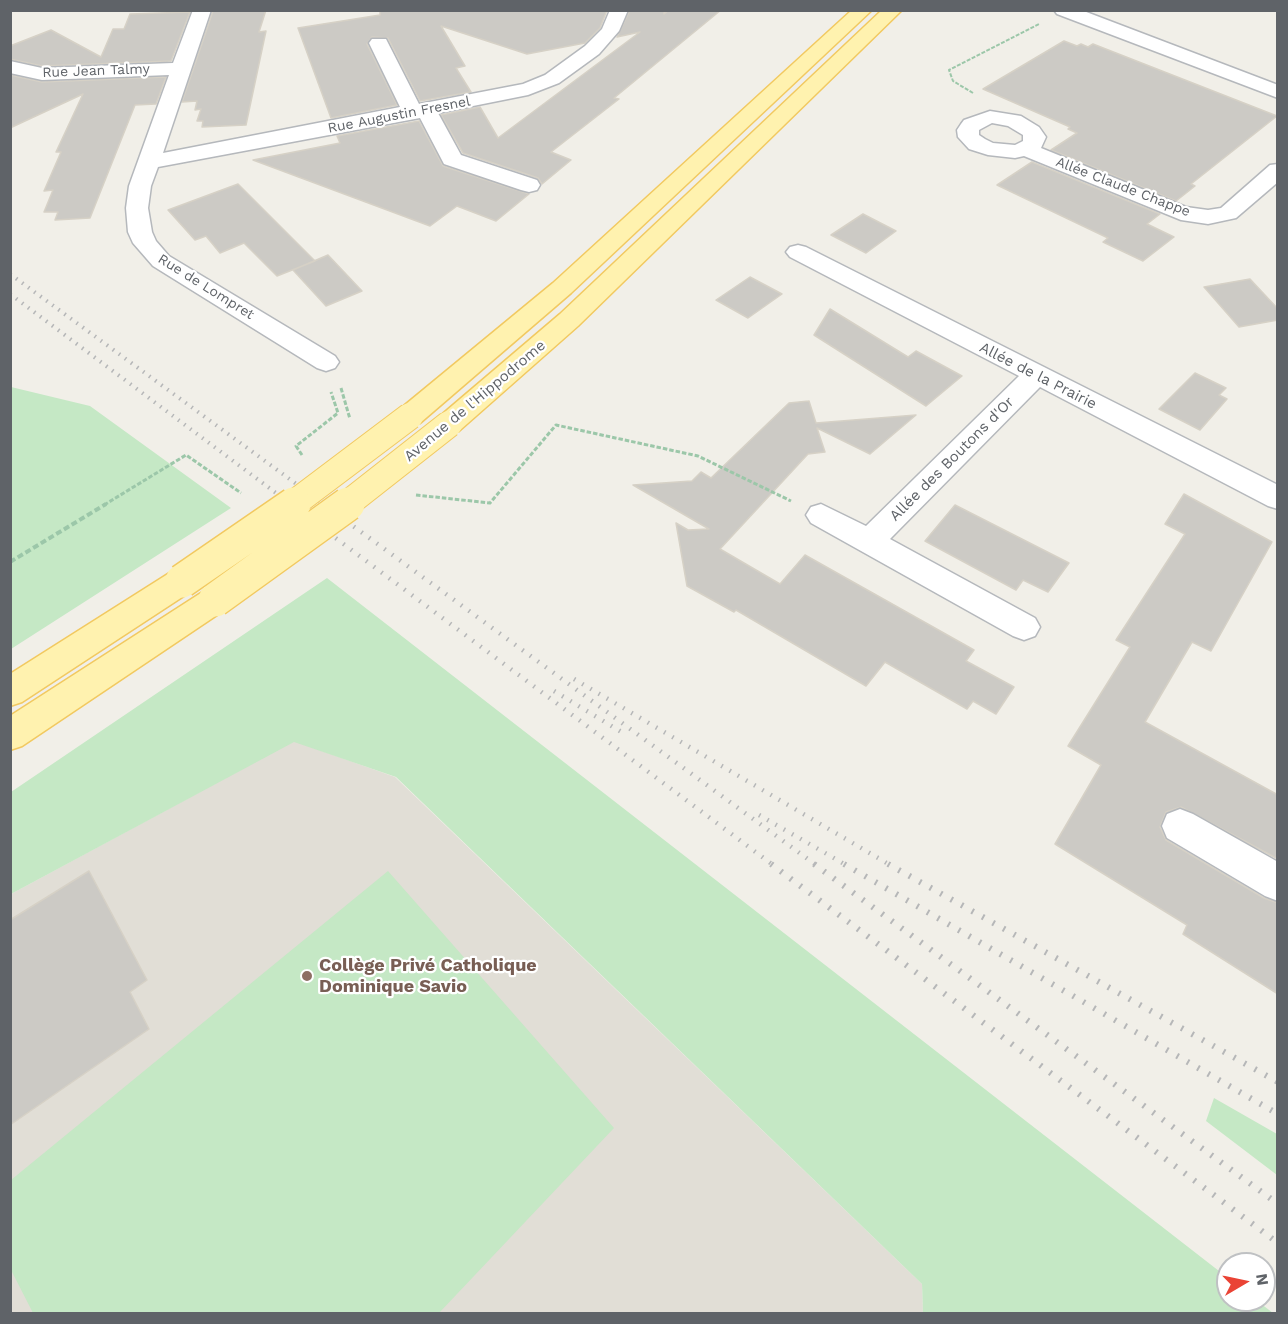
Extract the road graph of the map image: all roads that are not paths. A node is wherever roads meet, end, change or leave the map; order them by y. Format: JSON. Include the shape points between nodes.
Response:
{"nodes":[{"id":1,"x":202,"y":10,"type":"edge"},
{"id":2,"x":619,"y":10,"type":"edge"},
{"id":3,"x":863,"y":10,"type":"edge"},
{"id":4,"x":893,"y":10,"type":"edge"},
{"id":5,"x":1063,"y":10,"type":"edge"},
{"id":6,"x":1046,"y":11,"type":"edge"},
{"id":7,"x":1125,"y":35,"type":"junction"},
{"id":8,"x":379,"y":43,"type":"dead end"},
{"id":9,"x":10,"y":67,"type":"edge"},
{"id":10,"x":182,"y":69,"type":"junction"},
{"id":11,"x":1278,"y":92,"type":"edge"},
{"id":12,"x":419,"y":111,"type":"junction"},
{"id":13,"x":1026,"y":149,"type":"junction"},
{"id":14,"x":148,"y":162,"type":"junction"},
{"id":15,"x":1278,"y":170,"type":"edge"},
{"id":16,"x":529,"y":185,"type":"dead end"},
{"id":17,"x":798,"y":252,"type":"dead end"},
{"id":18,"x":326,"y":362,"type":"dead end"},
{"id":19,"x":1036,"y":375,"type":"junction"},
{"id":20,"x":1278,"y":498,"type":"edge"},
{"id":21,"x":821,"y":515,"type":"road end"},
{"id":22,"x":869,"y":542,"type":"junction"},
{"id":23,"x":1024,"y":627,"type":"dead end"},
{"id":24,"x":10,"y":692,"type":"edge"},
{"id":25,"x":10,"y":735,"type":"edge"},
{"id":26,"x":1180,"y":826,"type":"dead end"},
{"id":27,"x":1278,"y":883,"type":"edge"}],
"edges":[{"from":1,"to":10,"type":"street","name":"Rue de Lompret"},
{"from":2,"to":12,"type":"street","name":"Rue Augustin Fresnel","via":[[610,31],[592,50],[552,79],[515,93]]},
{"from":3,"to":24,"type":"main road","name":"Avenue de l'Hippodrome","bridge":true,"via":[[562,288],[410,416],[270,522]]},
{"from":4,"to":25,"type":"main road","name":"Avenue de l'Hippodrome","bridge":true,"via":[[569,320],[449,424],[369,488],[215,600]]},
{"from":5,"to":7,"type":"street"},
{"from":6,"to":7,"type":"street"},
{"from":7,"to":11,"type":"street"},
{"from":8,"to":12,"type":"street"},
{"from":9,"to":10,"type":"street","name":"Rue Jean Talmy","via":[[42,74]]},
{"from":10,"to":14,"type":"street","name":"Rue de Lompret"},
{"from":12,"to":14,"type":"street","name":"Rue Augustin Fresnel"},
{"from":12,"to":16,"type":"street","via":[[452,159]]},
{"from":13,"to":13,"type":"street","name":"Allée Claude Chappe","via":[[1033,144],[1032,131],[1002,117],[971,124],[968,130],[977,144],[1002,152]]},
{"from":13,"to":15,"type":"street","name":"Allée Claude Chappe","via":[[1181,213],[1208,217],[1228,213]]},
{"from":14,"to":18,"type":"street","name":"Rue de Lompret","via":[[137,208],[140,232],[152,252]]},
{"from":17,"to":19,"type":"street","name":"Allée de la Prairie"},
{"from":19,"to":20,"type":"street","name":"Allée de la Prairie"},
{"from":19,"to":22,"type":"street","name":"Allée des Boutons d'Or"},
{"from":21,"to":22,"type":"street"},
{"from":22,"to":23,"type":"street"},
{"from":26,"to":27,"type":"street"}]}
